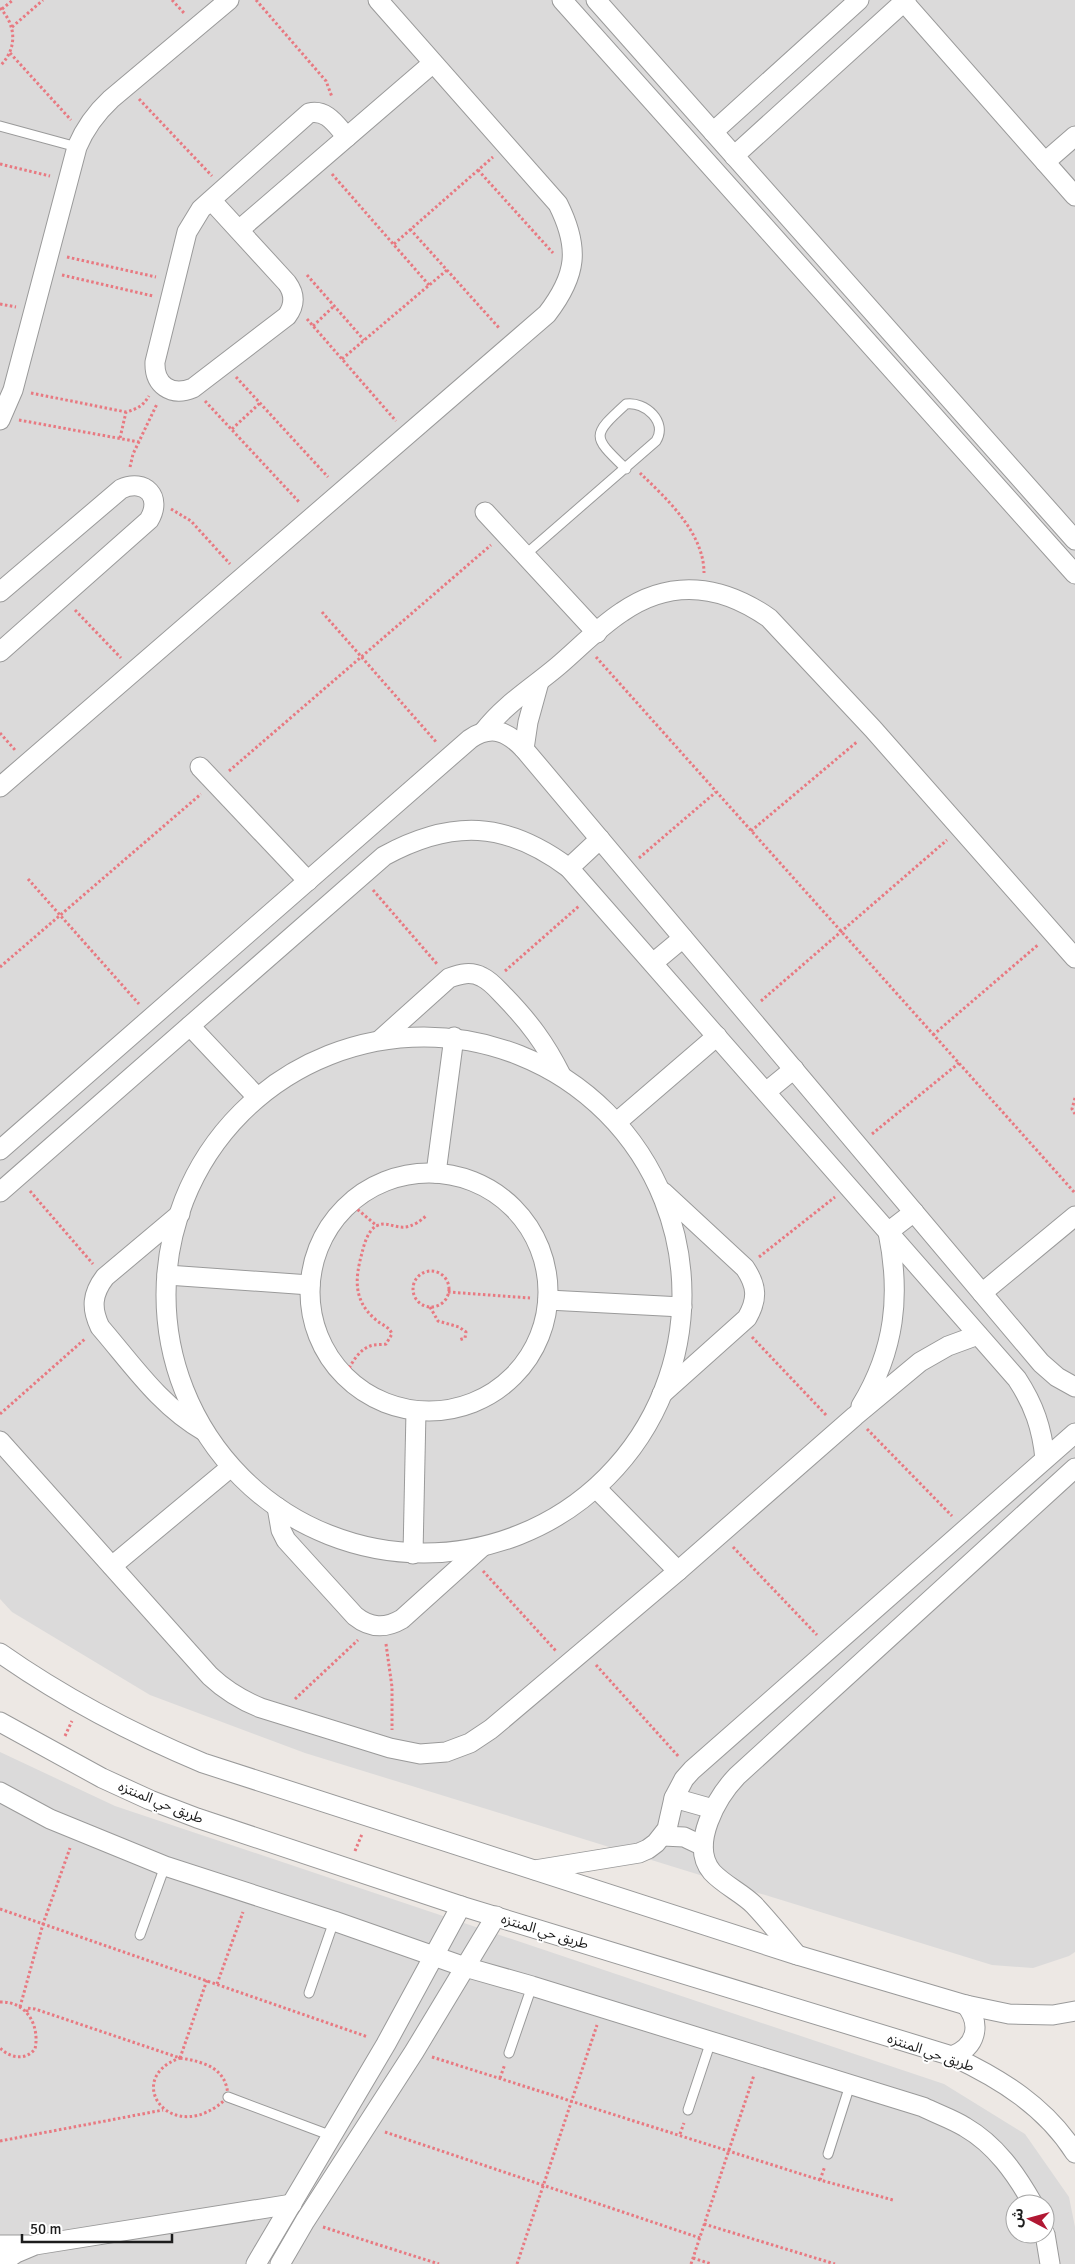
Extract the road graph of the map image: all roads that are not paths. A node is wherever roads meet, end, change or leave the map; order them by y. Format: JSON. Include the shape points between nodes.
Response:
{"nodes":[{"id":1,"x":228,"y":0,"type":"edge"},
{"id":2,"x":378,"y":0,"type":"edge"},
{"id":3,"x":562,"y":0,"type":"edge"},
{"id":4,"x":596,"y":0,"type":"edge"},
{"id":5,"x":860,"y":0,"type":"edge"},
{"id":6,"x":905,"y":1,"type":"edge"},
{"id":7,"x":433,"y":63,"type":"junction"},
{"id":8,"x":0,"y":126,"type":"edge"},
{"id":9,"x":713,"y":132,"type":"junction"},
{"id":10,"x":1075,"y":136,"type":"edge"},
{"id":11,"x":346,"y":137,"type":"junction"},
{"id":12,"x":80,"y":140,"type":"junction"},
{"id":13,"x":734,"y":156,"type":"junction"},
{"id":14,"x":1045,"y":162,"type":"junction"},
{"id":15,"x":217,"y":194,"type":"junction"},
{"id":16,"x":1075,"y":196,"type":"edge"},
{"id":17,"x":239,"y":230,"type":"junction"},
{"id":18,"x":1,"y":418,"type":"edge"},
{"id":19,"x":628,"y":467,"type":"junction"},
{"id":20,"x":485,"y":512,"type":"dead end"},
{"id":21,"x":1075,"y":540,"type":"edge"},
{"id":22,"x":525,"y":555,"type":"junction"},
{"id":23,"x":1075,"y":574,"type":"edge"},
{"id":24,"x":3,"y":582,"type":"edge"},
{"id":25,"x":590,"y":638,"type":"junction"},
{"id":26,"x":0,"y":652,"type":"edge"},
{"id":27,"x":539,"y":682,"type":"junction"},
{"id":28,"x":484,"y":731,"type":"junction"},
{"id":29,"x":524,"y":749,"type":"junction"},
{"id":30,"x":200,"y":768,"type":"dead end"},
{"id":31,"x":0,"y":787,"type":"edge"},
{"id":32,"x":362,"y":834,"type":"junction"},
{"id":33,"x":600,"y":839,"type":"junction"},
{"id":34,"x":384,"y":856,"type":"junction"},
{"id":35,"x":569,"y":868,"type":"junction"},
{"id":36,"x":308,"y":881,"type":"junction"},
{"id":37,"x":683,"y":938,"type":"junction"},
{"id":38,"x":229,"y":951,"type":"junction"},
{"id":39,"x":1075,"y":958,"type":"edge"},
{"id":40,"x":653,"y":963,"type":"junction"},
{"id":41,"x":250,"y":973,"type":"junction"},
{"id":42,"x":190,"y":1026,"type":"junction"},
{"id":43,"x":716,"y":1036,"type":"junction"},
{"id":44,"x":454,"y":1038,"type":"junction"},
{"id":45,"x":382,"y":1040,"type":"junction"},
{"id":46,"x":794,"y":1070,"type":"junction"},
{"id":47,"x":561,"y":1075,"type":"junction"},
{"id":48,"x":766,"y":1092,"type":"junction"},
{"id":49,"x":63,"y":1096,"type":"junction"},
{"id":50,"x":257,"y":1097,"type":"junction"},
{"id":51,"x":84,"y":1119,"type":"junction"},
{"id":52,"x":616,"y":1122,"type":"junction"},
{"id":53,"x":0,"y":1150,"type":"edge"},
{"id":54,"x":436,"y":1172,"type":"junction"},
{"id":55,"x":660,"y":1190,"type":"junction"},
{"id":56,"x":0,"y":1192,"type":"edge"},
{"id":57,"x":914,"y":1212,"type":"junction"},
{"id":58,"x":180,"y":1214,"type":"junction"},
{"id":59,"x":1075,"y":1216,"type":"edge"},
{"id":60,"x":888,"y":1232,"type":"junction"},
{"id":61,"x":167,"y":1275,"type":"junction"},
{"id":62,"x":310,"y":1285,"type":"junction"},
{"id":63,"x":982,"y":1293,"type":"junction"},
{"id":64,"x":548,"y":1300,"type":"junction"},
{"id":65,"x":682,"y":1307,"type":"junction"},
{"id":66,"x":978,"y":1335,"type":"junction"},
{"id":67,"x":1075,"y":1387,"type":"edge"},
{"id":68,"x":662,"y":1394,"type":"junction"},
{"id":69,"x":416,"y":1411,"type":"junction"},
{"id":70,"x":854,"y":1416,"type":"junction"},
{"id":71,"x":205,"y":1431,"type":"junction"},
{"id":72,"x":1075,"y":1433,"type":"edge"},
{"id":73,"x":0,"y":1441,"type":"edge"},
{"id":74,"x":1045,"y":1458,"type":"junction"},
{"id":75,"x":232,"y":1467,"type":"junction"},
{"id":76,"x":1075,"y":1468,"type":"edge"},
{"id":77,"x":596,"y":1488,"type":"junction"},
{"id":78,"x":277,"y":1508,"type":"junction"},
{"id":79,"x":964,"y":1529,"type":"junction"},
{"id":80,"x":984,"y":1550,"type":"junction"},
{"id":81,"x":476,"y":1553,"type":"junction"},
{"id":82,"x":413,"y":1554,"type":"junction"},
{"id":83,"x":112,"y":1566,"type":"junction"},
{"id":84,"x":678,"y":1571,"type":"junction"},
{"id":85,"x":0,"y":1653,"type":"edge"},
{"id":86,"x":812,"y":1663,"type":"junction"},
{"id":87,"x":834,"y":1688,"type":"junction"},
{"id":88,"x":0,"y":1722,"type":"edge"},
{"id":89,"x":0,"y":1792,"type":"edge"},
{"id":90,"x":674,"y":1798,"type":"junction"},
{"id":91,"x":713,"y":1809,"type":"junction"},
{"id":92,"x":663,"y":1836,"type":"junction"},
{"id":93,"x":703,"y":1846,"type":"junction"},
{"id":94,"x":165,"y":1866,"type":"junction"},
{"id":95,"x":532,"y":1870,"type":"junction"},
{"id":96,"x":461,"y":1906,"type":"junction"},
{"id":97,"x":496,"y":1916,"type":"junction"},
{"id":98,"x":334,"y":1921,"type":"junction"},
{"id":99,"x":140,"y":1935,"type":"dead end"},
{"id":100,"x":797,"y":1954,"type":"junction"},
{"id":101,"x":435,"y":1956,"type":"junction"},
{"id":102,"x":465,"y":1967,"type":"junction"},
{"id":103,"x":532,"y":1986,"type":"junction"},
{"id":104,"x":309,"y":1993,"type":"dead end"},
{"id":105,"x":966,"y":2005,"type":"junction"},
{"id":106,"x":1075,"y":2011,"type":"edge"},
{"id":107,"x":710,"y":2041,"type":"junction"},
{"id":108,"x":509,"y":2053,"type":"dead end"},
{"id":109,"x":952,"y":2056,"type":"junction"},
{"id":110,"x":850,"y":2085,"type":"junction"},
{"id":111,"x":228,"y":2097,"type":"road end"},
{"id":112,"x":688,"y":2110,"type":"dead end"},
{"id":113,"x":332,"y":2136,"type":"junction"},
{"id":114,"x":1075,"y":2153,"type":"edge"},
{"id":115,"x":828,"y":2154,"type":"dead end"},
{"id":116,"x":1027,"y":2194,"type":"edge"},
{"id":117,"x":292,"y":2204,"type":"junction"},
{"id":118,"x":1047,"y":2244,"type":"edge"},
{"id":119,"x":0,"y":2245,"type":"edge"},
{"id":120,"x":35,"y":2245,"type":"junction"},
{"id":121,"x":0,"y":2264,"type":"edge"},
{"id":122,"x":256,"y":2264,"type":"edge"},
{"id":123,"x":280,"y":2264,"type":"edge"},
{"id":124,"x":1050,"y":2264,"type":"edge"}],
"edges":[{"from":1,"to":12,"type":"street","via":[[100,109]]},
{"from":2,"to":7,"type":"street"},
{"from":3,"to":23,"type":"street"},
{"from":4,"to":9,"type":"street"},
{"from":5,"to":9,"type":"street"},
{"from":6,"to":13,"type":"street"},
{"from":6,"to":14,"type":"street"},
{"from":7,"to":11,"type":"street"},
{"from":7,"to":31,"type":"street","via":[[558,204],[569,226],[573,249],[570,272],[561,295],[547,314]]},
{"from":8,"to":12,"type":"lane"},
{"from":9,"to":13,"type":"street"},
{"from":10,"to":14,"type":"street"},
{"from":11,"to":15,"type":"street","via":[[328,116],[315,112],[304,117]]},
{"from":11,"to":17,"type":"street"},
{"from":12,"to":18,"type":"street","via":[[13,390]]},
{"from":13,"to":21,"type":"street"},
{"from":14,"to":16,"type":"street"},
{"from":15,"to":17,"type":"street"},
{"from":15,"to":17,"type":"street","via":[[187,232],[155,362],[155,372],[162,384],[174,391],[184,392],[193,388],[287,316],[293,303],[294,296],[287,283]]},
{"from":19,"to":19,"type":"lane","via":[[656,441],[661,429],[659,422],[644,406],[633,403],[626,404],[602,426],[600,432],[602,445]]},
{"from":19,"to":22,"type":"lane"},
{"from":20,"to":22,"type":"street"},
{"from":22,"to":25,"type":"street"},
{"from":24,"to":26,"type":"street","via":[[121,489],[138,485],[152,496],[154,513],[149,520]]},
{"from":25,"to":27,"type":"street"},
{"from":25,"to":39,"type":"street","via":[[621,612],[646,598],[674,590],[703,590],[727,595],[770,618],[873,729]]},
{"from":27,"to":28,"type":"street","via":[[515,699]]},
{"from":27,"to":29,"type":"street","via":[[529,715]]},
{"from":28,"to":29,"type":"street","via":[[505,733]]},
{"from":28,"to":32,"type":"street","via":[[470,738]]},
{"from":29,"to":33,"type":"street"},
{"from":30,"to":36,"type":"street"},
{"from":32,"to":34,"type":"street"},
{"from":32,"to":36,"type":"street"},
{"from":33,"to":35,"type":"street"},
{"from":33,"to":37,"type":"street"},
{"from":34,"to":35,"type":"street","via":[[409,842],[436,834],[474,830],[520,839],[546,851]]},
{"from":34,"to":41,"type":"street"},
{"from":35,"to":40,"type":"street"},
{"from":36,"to":38,"type":"street"},
{"from":37,"to":40,"type":"street"},
{"from":37,"to":46,"type":"street"},
{"from":38,"to":41,"type":"street"},
{"from":38,"to":49,"type":"street"},
{"from":40,"to":43,"type":"street"},
{"from":41,"to":42,"type":"street"},
{"from":42,"to":50,"type":"street"},
{"from":42,"to":51,"type":"street"},
{"from":43,"to":48,"type":"street"},
{"from":43,"to":52,"type":"street"},
{"from":44,"to":45,"type":"street","via":[[417,1036]]},
{"from":44,"to":47,"type":"street","via":[[491,1045],[527,1057]]},
{"from":44,"to":54,"type":"street"},
{"from":45,"to":47,"type":"street","via":[[449,978],[471,974],[491,983],[531,1024]]},
{"from":45,"to":50,"type":"street","via":[[337,1051],[295,1071]]},
{"from":46,"to":48,"type":"street"},
{"from":46,"to":57,"type":"street"},
{"from":47,"to":52,"type":"street"},
{"from":48,"to":60,"type":"street"},
{"from":49,"to":51,"type":"street"},
{"from":49,"to":53,"type":"street"},
{"from":50,"to":58,"type":"street","via":[[210,1150]]},
{"from":51,"to":56,"type":"street"},
{"from":52,"to":55,"type":"street","via":[[641,1154]]},
{"from":54,"to":62,"type":"street","via":[[399,1176],[381,1182],[350,1202],[326,1232],[312,1266]]},
{"from":54,"to":64,"type":"street","via":[[472,1180],[505,1200],[518,1213],[530,1228],[544,1262]]},
{"from":55,"to":65,"type":"street","via":[[673,1228],[681,1267]]},
{"from":55,"to":68,"type":"street","via":[[745,1268],[756,1293],[754,1306],[740,1324]]},
{"from":57,"to":60,"type":"street"},
{"from":57,"to":63,"type":"street"},
{"from":58,"to":61,"type":"street","via":[[171,1244]]},
{"from":58,"to":71,"type":"street","via":[[105,1277],[93,1301],[94,1315],[100,1327],[162,1400]]},
{"from":59,"to":63,"type":"street"},
{"from":60,"to":66,"type":"street"},
{"from":60,"to":70,"type":"street","via":[[896,1287],[894,1314],[881,1368]]},
{"from":61,"to":62,"type":"street"},
{"from":61,"to":71,"type":"street","via":[[167,1316],[174,1356],[186,1395]]},
{"from":62,"to":69,"type":"street","via":[[310,1305],[321,1344],[345,1377],[378,1400]]},
{"from":63,"to":67,"type":"street","via":[[1041,1362]]},
{"from":64,"to":65,"type":"street"},
{"from":64,"to":69,"type":"street","via":[[539,1337],[520,1370],[506,1384],[473,1403],[436,1412]]},
{"from":65,"to":68,"type":"street","via":[[676,1351]]},
{"from":66,"to":70,"type":"street","via":[[933,1353]]},
{"from":66,"to":74,"type":"street","via":[[1029,1397],[1038,1416]]},
{"from":68,"to":77,"type":"street","via":[[645,1428]]},
{"from":69,"to":82,"type":"street"},
{"from":70,"to":84,"type":"street"},
{"from":71,"to":75,"type":"street"},
{"from":72,"to":74,"type":"street"},
{"from":73,"to":83,"type":"street"},
{"from":74,"to":79,"type":"street"},
{"from":75,"to":78,"type":"street"},
{"from":75,"to":83,"type":"street"},
{"from":76,"to":80,"type":"street"},
{"from":77,"to":81,"type":"street","via":[[554,1518]]},
{"from":77,"to":84,"type":"street"},
{"from":78,"to":81,"type":"street","via":[[286,1540],[355,1616],[377,1626],[392,1625],[402,1619]]},
{"from":78,"to":82,"type":"street","via":[[342,1540],[377,1550]]},
{"from":79,"to":80,"type":"street"},
{"from":79,"to":86,"type":"street"},
{"from":80,"to":87,"type":"street"},
{"from":81,"to":82,"type":"street"},
{"from":83,"to":84,"type":"street","via":[[225,1690],[242,1700],[279,1713],[390,1748],[420,1754],[446,1752],[470,1743],[491,1729]]},
{"from":85,"to":95,"type":"street","via":[[41,1682],[147,1740],[204,1762]]},
{"from":86,"to":87,"type":"street"},
{"from":86,"to":90,"type":"street","via":[[692,1770]]},
{"from":87,"to":91,"type":"street","via":[[737,1776]]},
{"from":88,"to":96,"type":"street","name":"طريق حي المنتزه","via":[[56,1754],[150,1800]]},
{"from":89,"to":94,"type":"street","via":[[24,1807]]},
{"from":90,"to":91,"type":"street"},
{"from":90,"to":92,"type":"street"},
{"from":91,"to":93,"type":"street"},
{"from":92,"to":93,"type":"street","via":[[684,1837]]},
{"from":92,"to":95,"type":"street","via":[[639,1853]]},
{"from":93,"to":100,"type":"street","via":[[703,1854],[712,1872],[755,1906]]},
{"from":94,"to":98,"type":"street"},
{"from":94,"to":99,"type":"lane"},
{"from":95,"to":100,"type":"street"},
{"from":96,"to":97,"type":"street","name":"طريق حي المنتزه"},
{"from":96,"to":101,"type":"street"},
{"from":97,"to":102,"type":"street"},
{"from":97,"to":109,"type":"street","name":"طريق حي المنتزه"},
{"from":98,"to":101,"type":"street"},
{"from":98,"to":104,"type":"lane"},
{"from":100,"to":105,"type":"street"},
{"from":101,"to":102,"type":"street"},
{"from":101,"to":113,"type":"street"},
{"from":102,"to":103,"type":"street"},
{"from":102,"to":123,"type":"street"},
{"from":103,"to":107,"type":"street"},
{"from":103,"to":108,"type":"lane"},
{"from":105,"to":106,"type":"street","via":[[1009,2014],[1053,2015]]},
{"from":105,"to":109,"type":"street","via":[[975,2021],[973,2039],[968,2047]]},
{"from":107,"to":110,"type":"street"},
{"from":107,"to":112,"type":"lane"},
{"from":109,"to":114,"type":"street","name":"طريق حي المنتزه","via":[[1017,2092],[1046,2116]]},
{"from":110,"to":115,"type":"lane"},
{"from":110,"to":116,"type":"street","via":[[923,2107],[965,2127],[994,2149]]},
{"from":111,"to":113,"type":"lane"},
{"from":113,"to":117,"type":"street"},
{"from":117,"to":120,"type":"street"},
{"from":117,"to":122,"type":"street"},
{"from":118,"to":124,"type":"street"},
{"from":119,"to":120,"type":"street"},
{"from":120,"to":121,"type":"street"}]}
